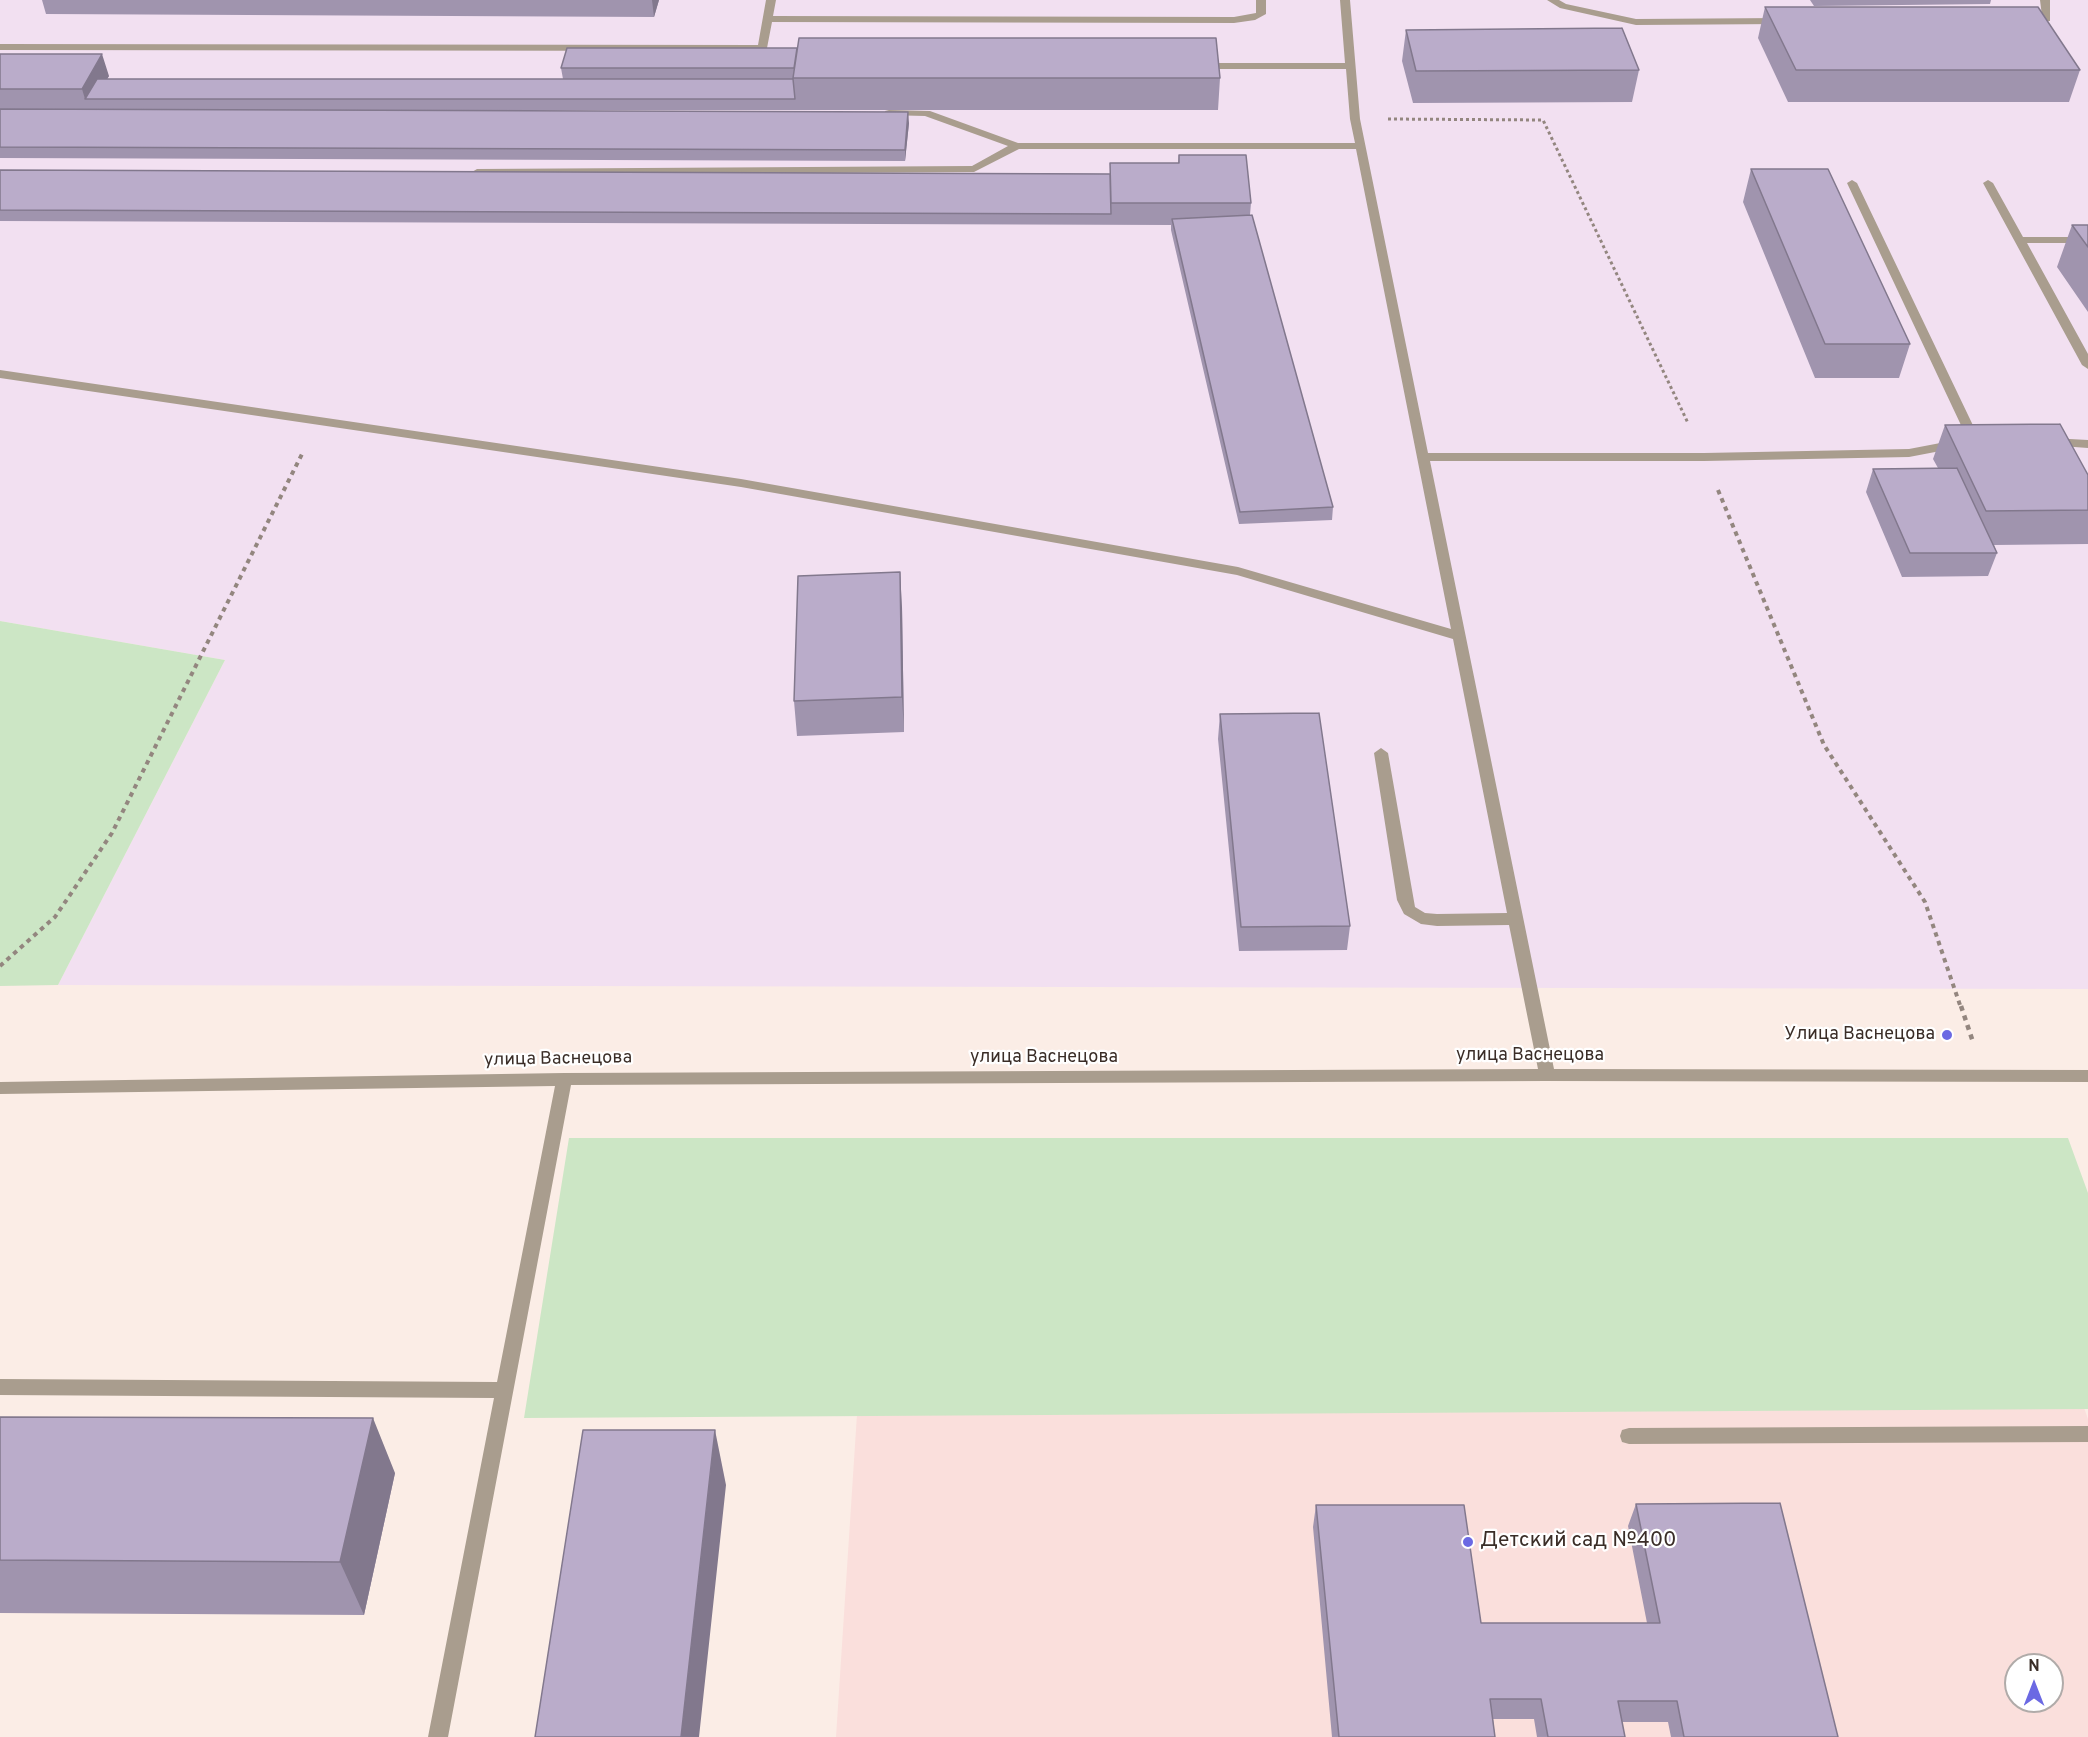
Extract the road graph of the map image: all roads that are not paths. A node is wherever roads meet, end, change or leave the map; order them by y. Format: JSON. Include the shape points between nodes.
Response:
{"nodes":[{"id":1,"x":771,"y":0,"type":"edge"},
{"id":2,"x":1261,"y":0,"type":"edge"},
{"id":3,"x":1345,"y":0,"type":"edge"},
{"id":4,"x":1552,"y":0,"type":"edge"},
{"id":5,"x":2045,"y":0,"type":"edge"},
{"id":6,"x":768,"y":20,"type":"junction"},
{"id":7,"x":2011,"y":20,"type":"edge"},
{"id":8,"x":1789,"y":21,"type":"edge"},
{"id":9,"x":0,"y":47,"type":"edge"},
{"id":10,"x":1183,"y":66,"type":"edge"},
{"id":11,"x":1351,"y":66,"type":"junction"},
{"id":12,"x":878,"y":113,"type":"edge"},
{"id":13,"x":1017,"y":146,"type":"junction"},
{"id":14,"x":1360,"y":146,"type":"junction"},
{"id":15,"x":463,"y":172,"type":"edge"},
{"id":16,"x":1852,"y":183,"type":"dead end"},
{"id":17,"x":1988,"y":183,"type":"dead end"},
{"id":18,"x":2019,"y":240,"type":"junction"},
{"id":19,"x":2088,"y":240,"type":"edge"},
{"id":20,"x":2088,"y":365,"type":"edge"},
{"id":21,"x":0,"y":374,"type":"edge"},
{"id":22,"x":2042,"y":442,"type":"edge"},
{"id":23,"x":2088,"y":444,"type":"edge"},
{"id":24,"x":1422,"y":458,"type":"junction"},
{"id":25,"x":1458,"y":636,"type":"junction"},
{"id":26,"x":1380,"y":753,"type":"dead end"},
{"id":27,"x":1516,"y":919,"type":"junction"},
{"id":28,"x":1548,"y":1075,"type":"junction"},
{"id":29,"x":564,"y":1079,"type":"junction"},
{"id":30,"x":2087,"y":1079,"type":"edge"},
{"id":31,"x":0,"y":1088,"type":"edge"},
{"id":32,"x":0,"y":1387,"type":"edge"},
{"id":33,"x":505,"y":1390,"type":"junction"},
{"id":34,"x":2088,"y":1434,"type":"edge"},
{"id":35,"x":1629,"y":1437,"type":"dead end"},
{"id":36,"x":438,"y":1737,"type":"edge"}],
"edges":[{"from":1,"to":6,"type":"street"},
{"from":2,"to":6,"type":"street","via":[[1261,14],[1234,20]]},
{"from":3,"to":11,"type":"street"},
{"from":4,"to":8,"type":"street","via":[[1563,6],[1636,22]]},
{"from":5,"to":7,"type":"street","via":[[2047,20]]},
{"from":6,"to":9,"type":"street","via":[[761,53]]},
{"from":10,"to":11,"type":"street"},
{"from":11,"to":14,"type":"street"},
{"from":12,"to":13,"type":"street","via":[[926,113]]},
{"from":13,"to":14,"type":"street"},
{"from":13,"to":15,"type":"street","via":[[974,169]]},
{"from":14,"to":24,"type":"street"},
{"from":16,"to":24,"type":"street","via":[[1979,440],[1909,453]]},
{"from":17,"to":18,"type":"street"},
{"from":18,"to":19,"type":"street"},
{"from":18,"to":20,"type":"street"},
{"from":21,"to":25,"type":"street","via":[[741,483],[1238,571]]},
{"from":22,"to":23,"type":"street"},
{"from":24,"to":25,"type":"street"},
{"from":25,"to":27,"type":"street"},
{"from":26,"to":27,"type":"street","via":[[1405,900],[1410,910],[1421,918],[1437,920]]},
{"from":27,"to":28,"type":"street"},
{"from":28,"to":29,"type":"street","name":"улица Васнецова"},
{"from":28,"to":30,"type":"street","name":"улица Васнецова"},
{"from":29,"to":31,"type":"street","name":"улица Васнецова"},
{"from":29,"to":33,"type":"street"},
{"from":32,"to":33,"type":"street"},
{"from":33,"to":36,"type":"street"},
{"from":34,"to":35,"type":"street"}]}
